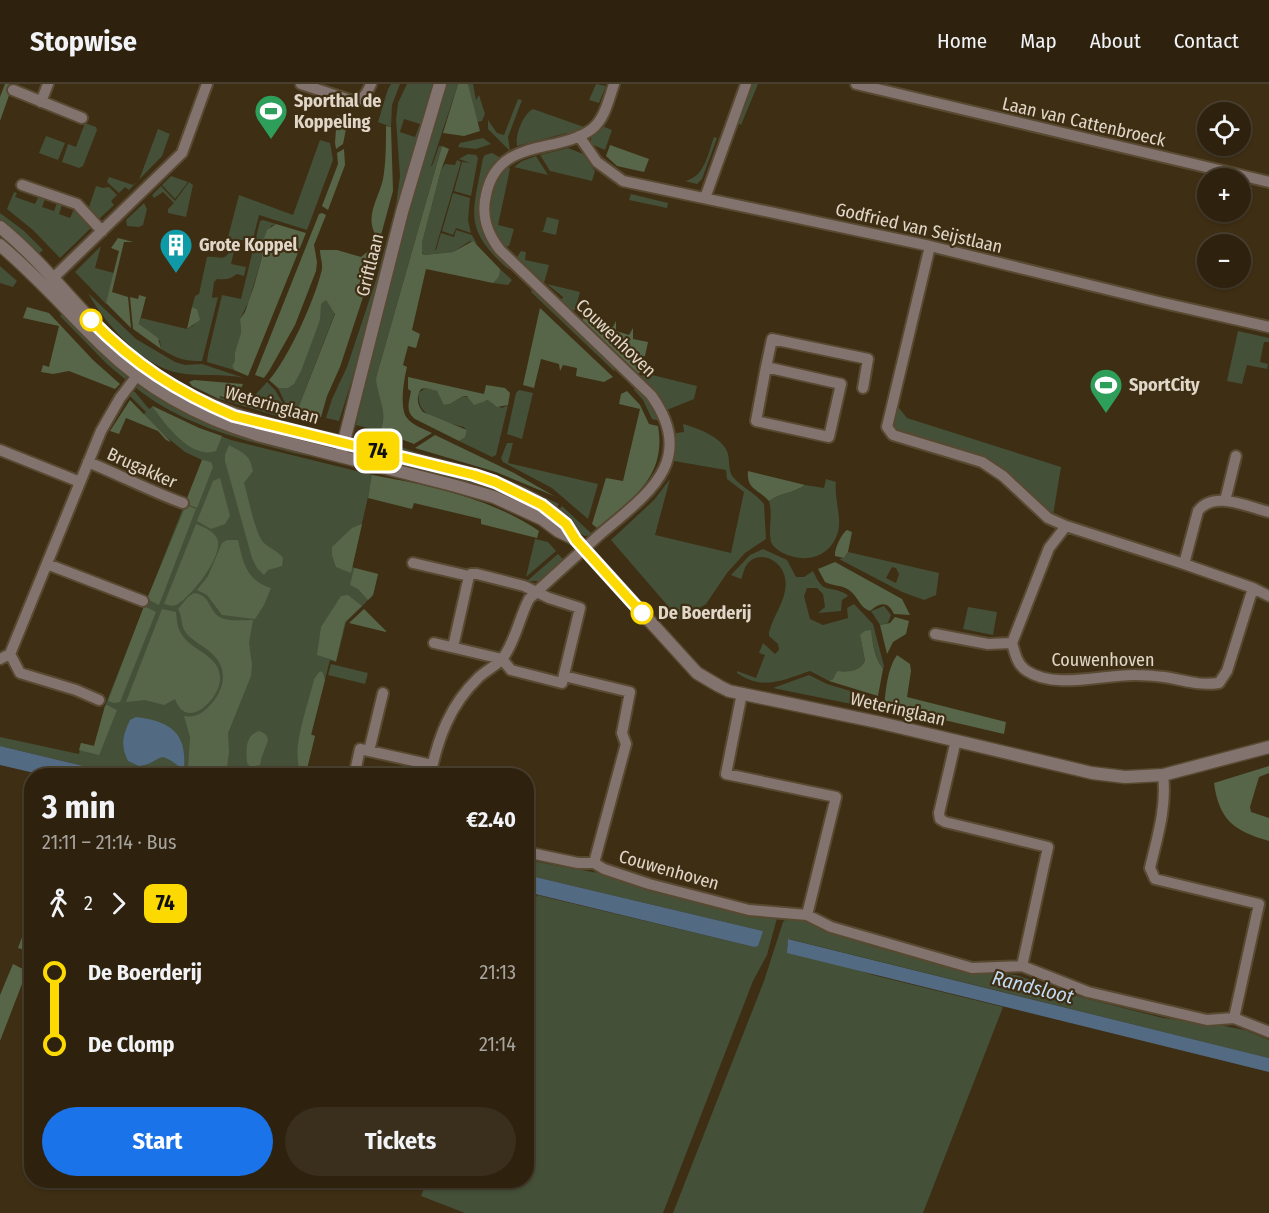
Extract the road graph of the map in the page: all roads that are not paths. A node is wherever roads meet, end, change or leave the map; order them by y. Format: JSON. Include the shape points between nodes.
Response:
{"nodes":[{"id":1,"x":48,"y":84,"type":"edge"},
{"id":2,"x":207,"y":84,"type":"edge"},
{"id":3,"x":301,"y":84,"type":"edge"},
{"id":4,"x":371,"y":84,"type":"edge"},
{"id":5,"x":440,"y":84,"type":"edge"},
{"id":6,"x":614,"y":84,"type":"edge"},
{"id":7,"x":746,"y":84,"type":"edge"},
{"id":8,"x":856,"y":84,"type":"edge"},
{"id":9,"x":893,"y":89,"type":"edge"},
{"id":10,"x":13,"y":90,"type":"dead end"},
{"id":11,"x":41,"y":102,"type":"junction"},
{"id":12,"x":82,"y":118,"type":"dead end"},
{"id":13,"x":579,"y":136,"type":"junction"},
{"id":14,"x":1269,"y":181,"type":"edge"},
{"id":15,"x":22,"y":184,"type":"dead end"},
{"id":16,"x":705,"y":198,"type":"junction"},
{"id":17,"x":0,"y":227,"type":"edge"},
{"id":18,"x":102,"y":231,"type":"junction"},
{"id":19,"x":0,"y":244,"type":"edge"},
{"id":20,"x":930,"y":246,"type":"junction"},
{"id":21,"x":49,"y":283,"type":"junction"},
{"id":22,"x":1269,"y":327,"type":"edge"},
{"id":23,"x":766,"y":368,"type":"junction"},
{"id":24,"x":141,"y":371,"type":"junction"},
{"id":25,"x":863,"y":388,"type":"dead end"},
{"id":26,"x":344,"y":443,"type":"junction"},
{"id":27,"x":0,"y":450,"type":"edge"},
{"id":28,"x":340,"y":456,"type":"junction"},
{"id":29,"x":1236,"y":456,"type":"dead end"},
{"id":30,"x":88,"y":462,"type":"junction"},
{"id":31,"x":80,"y":482,"type":"junction"},
{"id":32,"x":1225,"y":501,"type":"junction"},
{"id":33,"x":183,"y":503,"type":"dead end"},
{"id":34,"x":1269,"y":512,"type":"edge"},
{"id":35,"x":1066,"y":526,"type":"junction"},
{"id":36,"x":580,"y":545,"type":"junction"},
{"id":37,"x":413,"y":563,"type":"dead end"},
{"id":38,"x":47,"y":564,"type":"junction"},
{"id":39,"x":1184,"y":564,"type":"junction"},
{"id":40,"x":469,"y":576,"type":"junction"},
{"id":41,"x":1253,"y":588,"type":"junction"},
{"id":42,"x":537,"y":591,"type":"junction"},
{"id":43,"x":1269,"y":596,"type":"edge"},
{"id":44,"x":143,"y":601,"type":"dead end"},
{"id":45,"x":935,"y":634,"type":"dead end"},
{"id":46,"x":434,"y":643,"type":"dead end"},
{"id":47,"x":1012,"y":644,"type":"junction"},
{"id":48,"x":453,"y":647,"type":"junction"},
{"id":49,"x":5,"y":657,"type":"edge"},
{"id":50,"x":502,"y":659,"type":"junction"},
{"id":51,"x":564,"y":676,"type":"junction"},
{"id":52,"x":383,"y":693,"type":"dead end"},
{"id":53,"x":742,"y":693,"type":"junction"},
{"id":54,"x":99,"y":700,"type":"dead end"},
{"id":55,"x":956,"y":740,"type":"junction"},
{"id":56,"x":1269,"y":747,"type":"edge"},
{"id":57,"x":369,"y":751,"type":"junction"},
{"id":58,"x":356,"y":768,"type":"edge"},
{"id":59,"x":424,"y":768,"type":"edge"},
{"id":60,"x":432,"y":768,"type":"edge"},
{"id":61,"x":1163,"y":775,"type":"junction"},
{"id":62,"x":534,"y":854,"type":"edge"},
{"id":63,"x":594,"y":863,"type":"junction"},
{"id":64,"x":807,"y":915,"type":"junction"},
{"id":65,"x":1022,"y":966,"type":"junction"},
{"id":66,"x":1234,"y":1018,"type":"junction"},
{"id":67,"x":1269,"y":1032,"type":"edge"}],
"edges":[{"from":1,"to":11,"type":"street"},
{"from":2,"to":18,"type":"street","via":[[182,153]]},
{"from":3,"to":4,"type":"street","via":[[353,101],[365,96]]},
{"from":5,"to":26,"type":"street","name":"Griftlaan","via":[[402,212]]},
{"from":6,"to":13,"type":"street","via":[[594,128]]},
{"from":7,"to":16,"type":"street"},
{"from":8,"to":9,"type":"street","name":"Laan van Cattenbroeck"},
{"from":9,"to":14,"type":"street","name":"Laan van Cattenbroeck"},
{"from":10,"to":11,"type":"street"},
{"from":11,"to":12,"type":"street"},
{"from":13,"to":16,"type":"street","name":"Godfried van Seijstlaan","via":[[597,162],[623,181]]},
{"from":13,"to":36,"type":"street","name":"Couwenhoven","via":[[534,147],[510,158],[492,176],[484,203],[488,232],[500,250],[643,387],[666,422],[668,457],[656,484]]},
{"from":15,"to":18,"type":"street","via":[[77,204]]},
{"from":16,"to":20,"type":"street","name":"Godfried van Seijstlaan"},
{"from":17,"to":21,"type":"street","name":"Weteringlaan"},
{"from":18,"to":21,"type":"street"},
{"from":19,"to":21,"type":"street","name":"Weteringlaan"},
{"from":20,"to":22,"type":"street","name":"Godfried van Seijstlaan"},
{"from":20,"to":35,"type":"street","via":[[887,427],[893,435],[982,462],[1048,518]]},
{"from":21,"to":24,"type":"street","name":"Weteringlaan","via":[[105,348]]},
{"from":23,"to":23,"type":"street","via":[[756,421],[830,437],[841,384]]},
{"from":23,"to":25,"type":"street","via":[[772,339],[868,359]]},
{"from":24,"to":26,"type":"street","name":"Weteringlaan","via":[[234,416]]},
{"from":24,"to":28,"type":"street","name":"Weteringlaan","via":[[188,408],[209,418]]},
{"from":24,"to":30,"type":"street","name":"Brugakker","via":[[112,411]]},
{"from":26,"to":28,"type":"street","name":"Griftlaan"},
{"from":26,"to":36,"type":"street","name":"Weteringlaan","via":[[495,482],[542,505],[566,524]]},
{"from":27,"to":31,"type":"street"},
{"from":28,"to":36,"type":"street","name":"Weteringlaan","via":[[494,497],[542,519]]},
{"from":29,"to":32,"type":"street"},
{"from":30,"to":31,"type":"street","name":"Brugakker"},
{"from":30,"to":33,"type":"street","name":"Brugakker"},
{"from":31,"to":38,"type":"street","name":"Brugakker"},
{"from":32,"to":34,"type":"street"},
{"from":32,"to":39,"type":"street","via":[[1210,501],[1198,511]]},
{"from":35,"to":39,"type":"street"},
{"from":35,"to":47,"type":"street","via":[[1049,548]]},
{"from":36,"to":42,"type":"street","name":"Couwenhoven"},
{"from":36,"to":53,"type":"street","name":"Weteringlaan","via":[[697,673]]},
{"from":37,"to":40,"type":"street"},
{"from":38,"to":44,"type":"street"},
{"from":38,"to":49,"type":"street","name":"Brugakker"},
{"from":39,"to":41,"type":"street"},
{"from":40,"to":42,"type":"street","via":[[477,574]]},
{"from":40,"to":48,"type":"street"},
{"from":41,"to":43,"type":"street"},
{"from":41,"to":47,"type":"street","name":"Couwenhoven","via":[[1227,671],[1219,682],[1203,685],[1134,675],[1051,679],[1026,671]]},
{"from":42,"to":50,"type":"street","name":"Couwenhoven","via":[[522,611]]},
{"from":42,"to":51,"type":"street","via":[[580,608]]},
{"from":45,"to":47,"type":"street","via":[[988,644]]},
{"from":46,"to":48,"type":"street"},
{"from":48,"to":50,"type":"street"},
{"from":49,"to":54,"type":"street","name":"Brugakker","via":[[20,673]]},
{"from":50,"to":51,"type":"street","via":[[511,670],[562,682]]},
{"from":50,"to":60,"type":"street","name":"Couwenhoven","via":[[477,679],[448,716]]},
{"from":51,"to":63,"type":"street","name":"Couwenhoven","via":[[630,692],[622,733],[626,744]]},
{"from":52,"to":57,"type":"street"},
{"from":53,"to":55,"type":"street","name":"Weteringlaan"},
{"from":53,"to":64,"type":"street","via":[[726,774],[836,797]]},
{"from":55,"to":61,"type":"street","name":"Weteringlaan","via":[[1092,773],[1125,777]]},
{"from":55,"to":65,"type":"street","via":[[940,819],[1048,847]]},
{"from":56,"to":61,"type":"street","name":"Weteringlaan"},
{"from":57,"to":58,"type":"street","via":[[360,749]]},
{"from":57,"to":59,"type":"street","name":"Couwenhoven"},
{"from":61,"to":66,"type":"street","via":[[1164,800],[1151,875],[1259,904]]},
{"from":62,"to":63,"type":"street","name":"Couwenhoven"},
{"from":63,"to":64,"type":"street","name":"Couwenhoven","via":[[649,884],[749,910]]},
{"from":64,"to":65,"type":"street","name":"Couwenhoven","via":[[831,927],[972,968]]},
{"from":65,"to":66,"type":"street","name":"Couwenhoven","via":[[1088,992],[1207,1020]]},
{"from":66,"to":67,"type":"street","name":"Couwenhoven"}]}
